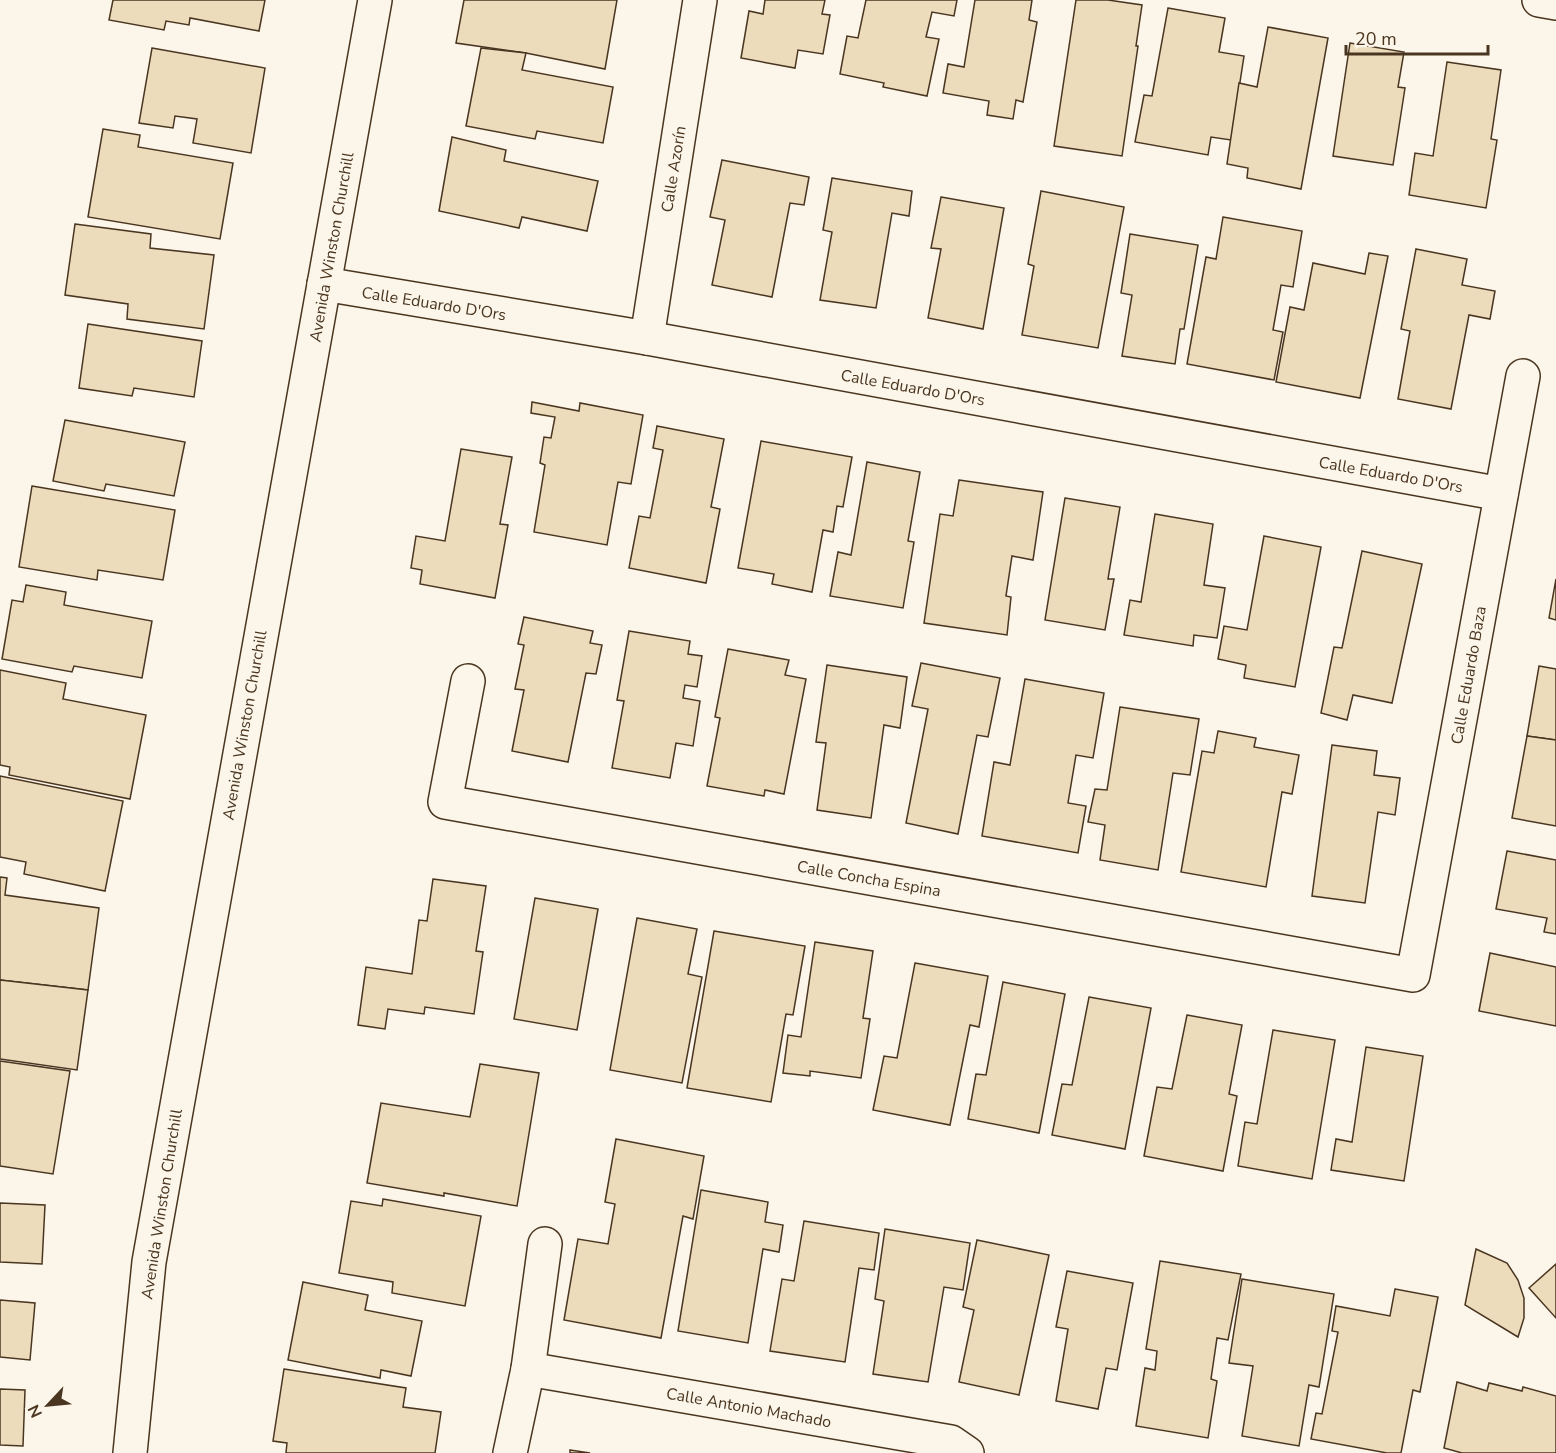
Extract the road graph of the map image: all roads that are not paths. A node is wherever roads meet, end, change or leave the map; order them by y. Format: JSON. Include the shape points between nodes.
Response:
{"nodes":[{"id":1,"x":375,"y":0,"type":"edge"},
{"id":2,"x":700,"y":0,"type":"edge"},
{"id":3,"x":1539,"y":0,"type":"edge"},
{"id":4,"x":1556,"y":3,"type":"edge"},
{"id":5,"x":324,"y":284,"type":"junction"},
{"id":6,"x":647,"y":338,"type":"junction"},
{"id":7,"x":1523,"y":376,"type":"dead end"},
{"id":8,"x":1501,"y":495,"type":"junction"},
{"id":9,"x":468,"y":681,"type":"dead end"},
{"id":10,"x":1413,"y":975,"type":"joint"},
{"id":11,"x":545,"y":1244,"type":"dead end"},
{"id":12,"x":528,"y":1369,"type":"junction"},
{"id":13,"x":130,"y":1453,"type":"edge"},
{"id":14,"x":510,"y":1453,"type":"edge"},
{"id":15,"x":967,"y":1453,"type":"edge"}],
"edges":[{"from":1,"to":5,"type":"street","name":"Avenida Winston Churchill"},
{"from":2,"to":6,"type":"street","name":"Calle Azorín"},
{"from":3,"to":4,"type":"street"},
{"from":5,"to":6,"type":"street","name":"Calle Eduardo D'Ors"},
{"from":5,"to":13,"type":"street","name":"Avenida Winston Churchill","via":[[148,1262]]},
{"from":6,"to":8,"type":"street","name":"Calle Eduardo D'Ors"},
{"from":7,"to":8,"type":"street","name":"Calle Eduardo Baza"},
{"from":8,"to":10,"type":"street","name":"Calle Eduardo Baza"},
{"from":9,"to":10,"type":"street","name":"Calle Concha Espina","via":[[446,802]]},
{"from":11,"to":12,"type":"street"},
{"from":12,"to":14,"type":"street"},
{"from":12,"to":15,"type":"street","name":"Calle Antonio Machado","via":[[951,1442]]}]}
